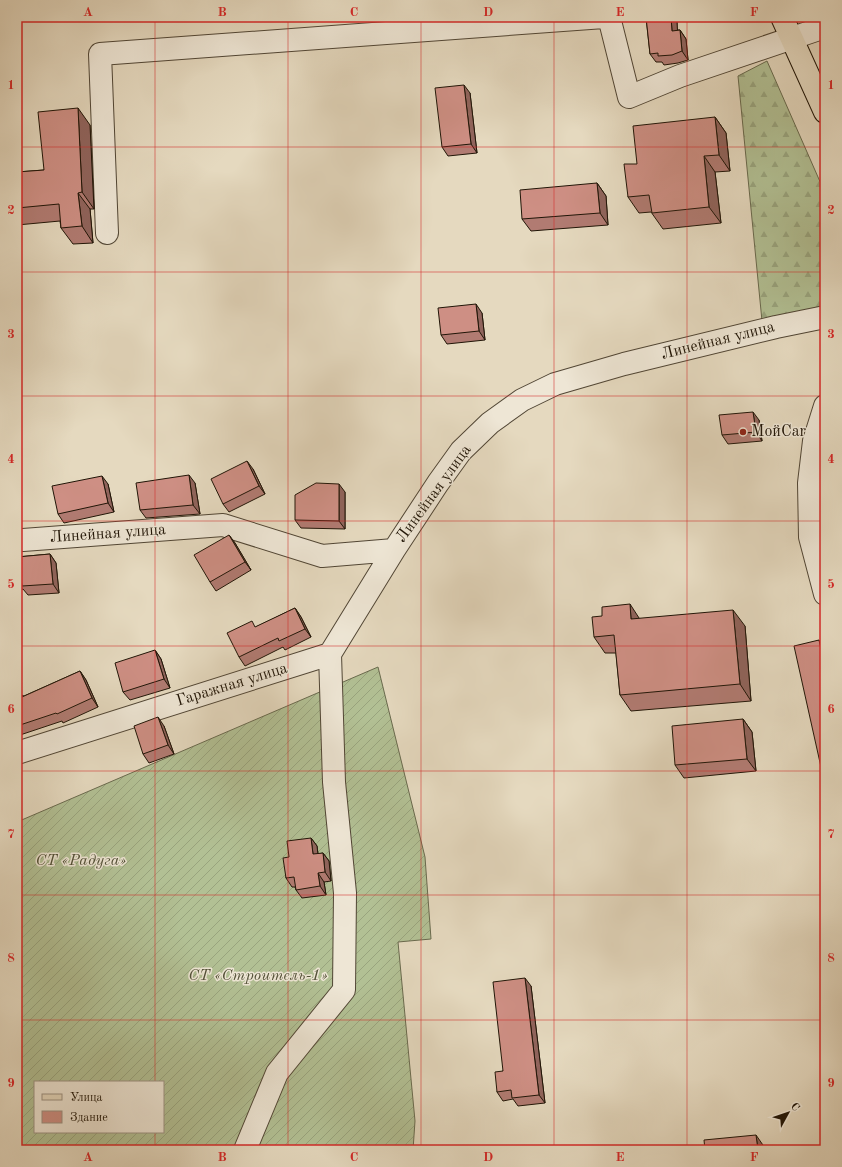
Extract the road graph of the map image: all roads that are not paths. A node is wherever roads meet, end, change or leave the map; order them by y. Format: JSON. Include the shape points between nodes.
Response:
{"nodes":[{"id":1,"x":604,"y":17,"type":"edge"},
{"id":2,"x":609,"y":17,"type":"edge"},
{"id":3,"x":782,"y":17,"type":"edge"},
{"id":4,"x":825,"y":27,"type":"edge"},
{"id":5,"x":791,"y":38,"type":"junction"},
{"id":6,"x":825,"y":112,"type":"edge"},
{"id":7,"x":107,"y":233,"type":"dead end"},
{"id":8,"x":825,"y":317,"type":"edge"},
{"id":9,"x":825,"y":406,"type":"edge"},
{"id":10,"x":23,"y":540,"type":"dead end"},
{"id":11,"x":394,"y":550,"type":"junction"},
{"id":12,"x":825,"y":594,"type":"edge"},
{"id":13,"x":330,"y":654,"type":"junction"},
{"id":14,"x":17,"y":752,"type":"edge"},
{"id":15,"x":245,"y":1150,"type":"edge"}],
"edges":[{"from":1,"to":7,"type":"street","via":[[100,54]]},
{"from":2,"to":5,"type":"street","via":[[629,97],[680,76]]},
{"from":3,"to":5,"type":"main road"},
{"from":4,"to":5,"type":"street"},
{"from":5,"to":6,"type":"main road"},
{"from":8,"to":11,"type":"street","name":"Линейная улица","via":[[624,364],[555,384],[522,400],[490,423],[462,451]]},
{"from":9,"to":12,"type":"street","via":[[814,441],[809,483],[810,536]]},
{"from":10,"to":11,"type":"street","name":"Линейная улица","via":[[223,525],[322,556]]},
{"from":11,"to":13,"type":"street"},
{"from":13,"to":14,"type":"street","name":"Гаражная улица"},
{"from":13,"to":15,"type":"street","via":[[334,782],[345,893],[344,990],[277,1073]]}]}
